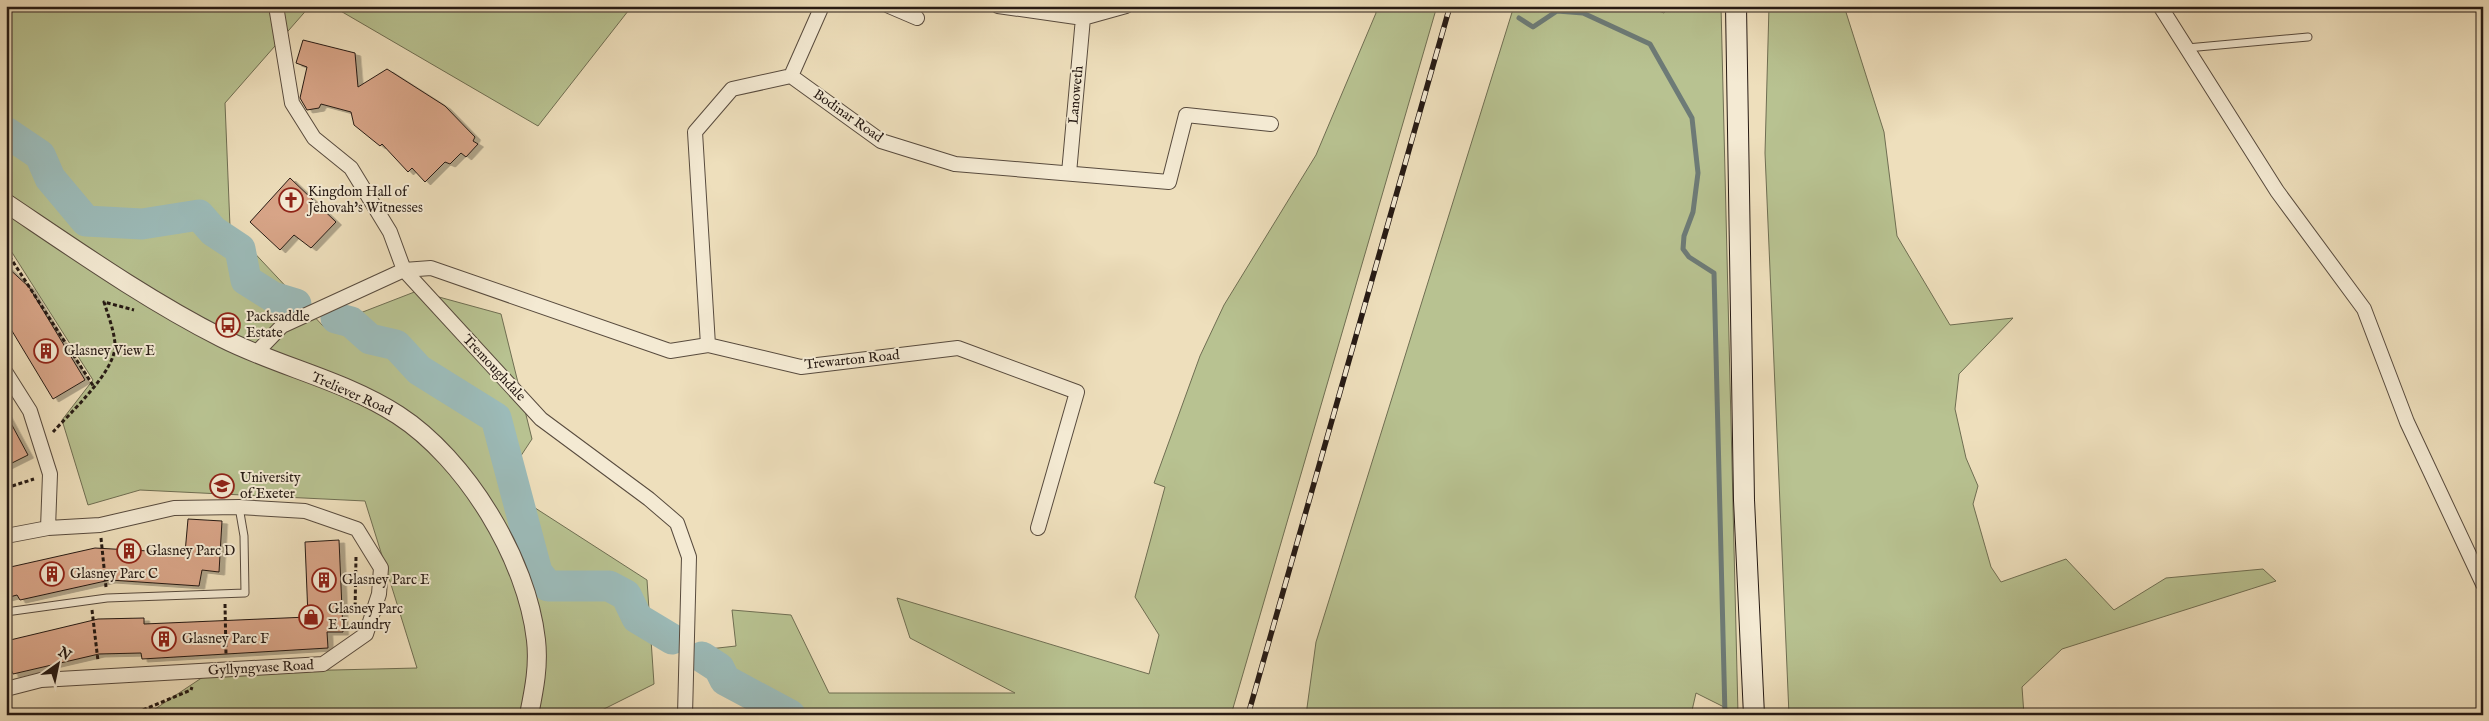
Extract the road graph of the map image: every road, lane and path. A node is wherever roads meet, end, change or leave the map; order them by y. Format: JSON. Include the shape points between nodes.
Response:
{"nodes":[{"id":1,"x":276,"y":6,"type":"edge"},
{"id":2,"x":822,"y":6,"type":"edge"},
{"id":3,"x":889,"y":6,"type":"edge"},
{"id":4,"x":998,"y":6,"type":"edge"},
{"id":5,"x":1126,"y":6,"type":"edge"},
{"id":6,"x":1736,"y":6,"type":"edge"},
{"id":7,"x":2160,"y":6,"type":"edge"},
{"id":8,"x":918,"y":18,"type":"dead end"},
{"id":9,"x":1083,"y":18,"type":"junction"},
{"id":10,"x":2308,"y":37,"type":"dead end"},
{"id":11,"x":2186,"y":48,"type":"junction"},
{"id":12,"x":791,"y":76,"type":"junction"},
{"id":13,"x":1271,"y":124,"type":"dead end"},
{"id":14,"x":1069,"y":173,"type":"junction"},
{"id":15,"x":6,"y":203,"type":"edge"},
{"id":16,"x":6,"y":251,"type":"edge"},
{"id":17,"x":404,"y":270,"type":"junction"},
{"id":18,"x":139,"y":311,"type":"dead end"},
{"id":19,"x":708,"y":345,"type":"junction"},
{"id":20,"x":255,"y":354,"type":"junction"},
{"id":21,"x":6,"y":373,"type":"edge"},
{"id":22,"x":94,"y":387,"type":"junction"},
{"id":23,"x":41,"y":445,"type":"junction"},
{"id":24,"x":50,"y":474,"type":"junction"},
{"id":25,"x":6,"y":488,"type":"edge"},
{"id":26,"x":239,"y":507,"type":"junction"},
{"id":27,"x":100,"y":525,"type":"junction"},
{"id":28,"x":48,"y":528,"type":"junction"},
{"id":29,"x":1038,"y":528,"type":"dead end"},
{"id":30,"x":357,"y":529,"type":"junction"},
{"id":31,"x":6,"y":536,"type":"edge"},
{"id":32,"x":2483,"y":584,"type":"edge"},
{"id":33,"x":224,"y":594,"type":"junction"},
{"id":34,"x":107,"y":598,"type":"junction"},
{"id":35,"x":6,"y":612,"type":"edge"},
{"id":36,"x":93,"y":615,"type":"dead end"},
{"id":37,"x":355,"y":642,"type":"junction"},
{"id":38,"x":226,"y":670,"type":"junction"},
{"id":39,"x":194,"y":672,"type":"junction"},
{"id":40,"x":100,"y":677,"type":"junction"},
{"id":41,"x":6,"y":689,"type":"edge"},
{"id":42,"x":131,"y":715,"type":"edge"},
{"id":43,"x":529,"y":715,"type":"edge"},
{"id":44,"x":685,"y":715,"type":"edge"},
{"id":45,"x":1754,"y":715,"type":"edge"}],
"edges":[{"from":1,"to":17,"type":"street","name":"Tremoughdale","via":[[292,103],[314,138],[350,168],[390,232]]},
{"from":2,"to":12,"type":"street"},
{"from":3,"to":8,"type":"street"},
{"from":4,"to":9,"type":"street"},
{"from":5,"to":9,"type":"street"},
{"from":6,"to":45,"type":"main road","via":[[1744,500]]},
{"from":7,"to":11,"type":"street"},
{"from":9,"to":14,"type":"street","name":"Lanoweth"},
{"from":10,"to":11,"type":"lane"},
{"from":11,"to":32,"type":"street","via":[[2277,191],[2364,309],[2406,422]]},
{"from":12,"to":14,"type":"street","name":"Bodinar Road","via":[[881,141],[955,164]]},
{"from":12,"to":19,"type":"street","via":[[732,89],[695,132]]},
{"from":13,"to":14,"type":"street","name":"Bodinar Road","via":[[1186,115],[1169,182]]},
{"from":15,"to":20,"type":"street","name":"Treliever Road","via":[[167,308]]},
{"from":16,"to":22,"type":"path"},
{"from":17,"to":19,"type":"street","name":"Trewarton Road","via":[[431,268],[670,351]]},
{"from":17,"to":20,"type":"street","via":[[282,326]]},
{"from":17,"to":44,"type":"street","name":"Tremoughdale","via":[[541,419],[677,522],[690,556]]},
{"from":18,"to":22,"type":"path","via":[[104,302],[115,344],[113,358]]},
{"from":19,"to":29,"type":"street","name":"Trewarton Road","via":[[801,367],[958,348],[1077,392]]},
{"from":20,"to":43,"type":"street","name":"Treliever Road","via":[[356,393],[398,415],[436,445],[474,493],[505,542],[529,602],[536,640],[537,674]]},
{"from":21,"to":23,"type":"street","via":[[30,411]]},
{"from":22,"to":23,"type":"path"},
{"from":23,"to":24,"type":"street"},
{"from":24,"to":25,"type":"path"},
{"from":24,"to":28,"type":"street"},
{"from":26,"to":27,"type":"street","via":[[174,508]]},
{"from":26,"to":30,"type":"street","via":[[305,511]]},
{"from":26,"to":33,"type":"lane","via":[[244,536],[245,593]]},
{"from":27,"to":28,"type":"street"},
{"from":27,"to":34,"type":"path"},
{"from":28,"to":31,"type":"street"},
{"from":30,"to":37,"type":"path"},
{"from":30,"to":37,"type":"street","name":"Gyllyngvase Road","via":[[381,568],[379,594],[366,634]]},
{"from":33,"to":34,"type":"lane"},
{"from":33,"to":38,"type":"path"},
{"from":34,"to":35,"type":"lane"},
{"from":36,"to":40,"type":"path"},
{"from":37,"to":38,"type":"street","name":"Gyllyngvase Road","via":[[323,664]]},
{"from":38,"to":39,"type":"street","name":"Gyllyngvase Road"},
{"from":39,"to":40,"type":"street","name":"Gyllyngvase Road"},
{"from":39,"to":42,"type":"path","via":[[191,690]]},
{"from":40,"to":41,"type":"street","name":"Gyllyngvase Road","via":[[41,680]]}]}
